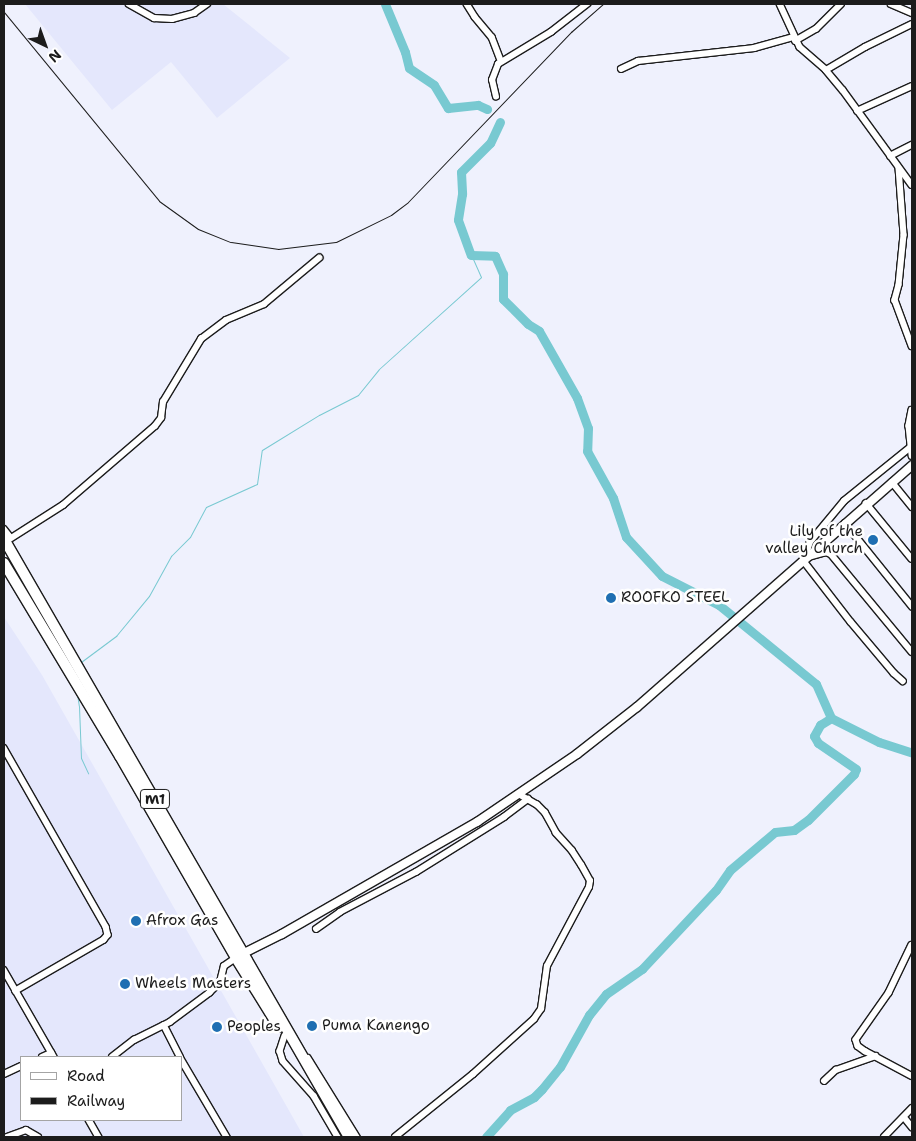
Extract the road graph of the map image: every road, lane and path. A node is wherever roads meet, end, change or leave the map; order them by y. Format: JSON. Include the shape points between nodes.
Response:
{"nodes":[{"id":1,"x":129,"y":4,"type":"edge"},
{"id":2,"x":207,"y":4,"type":"edge"},
{"id":3,"x":467,"y":4,"type":"edge"},
{"id":4,"x":587,"y":4,"type":"edge"},
{"id":5,"x":780,"y":4,"type":"edge"},
{"id":6,"x":841,"y":4,"type":"edge"},
{"id":7,"x":891,"y":4,"type":"edge"},
{"id":8,"x":912,"y":13,"type":"edge"},
{"id":9,"x":912,"y":24,"type":"edge"},
{"id":10,"x":795,"y":39,"type":"junction"},
{"id":11,"x":501,"y":62,"type":"junction"},
{"id":12,"x":621,"y":69,"type":"dead end"},
{"id":13,"x":826,"y":70,"type":"junction"},
{"id":14,"x":912,"y":86,"type":"edge"},
{"id":15,"x":496,"y":97,"type":"dead end"},
{"id":16,"x":857,"y":112,"type":"junction"},
{"id":17,"x":912,"y":145,"type":"edge"},
{"id":18,"x":890,"y":156,"type":"junction"},
{"id":19,"x":899,"y":168,"type":"junction"},
{"id":20,"x":912,"y":185,"type":"edge"},
{"id":21,"x":319,"y":258,"type":"dead end"},
{"id":22,"x":912,"y":346,"type":"edge"},
{"id":23,"x":912,"y":410,"type":"edge"},
{"id":24,"x":912,"y":447,"type":"edge"},
{"id":25,"x":912,"y":456,"type":"edge"},
{"id":26,"x":912,"y":465,"type":"edge"},
{"id":27,"x":892,"y":482,"type":"junction"},
{"id":28,"x":866,"y":503,"type":"junction"},
{"id":29,"x":912,"y":507,"type":"edge"},
{"id":30,"x":845,"y":523,"type":"junction"},
{"id":31,"x":4,"y":529,"type":"edge"},
{"id":32,"x":6,"y":540,"type":"edge"},
{"id":33,"x":804,"y":559,"type":"junction"},
{"id":34,"x":912,"y":559,"type":"edge"},
{"id":35,"x":4,"y":563,"type":"edge"},
{"id":36,"x":912,"y":606,"type":"edge"},
{"id":37,"x":912,"y":652,"type":"edge"},
{"id":38,"x":904,"y":681,"type":"dead end"},
{"id":39,"x":4,"y":748,"type":"edge"},
{"id":40,"x":520,"y":795,"type":"junction"},
{"id":41,"x":528,"y":799,"type":"junction"},
{"id":42,"x":316,"y":928,"type":"dead end"},
{"id":43,"x":912,"y":945,"type":"edge"},
{"id":44,"x":240,"y":956,"type":"junction"},
{"id":45,"x":4,"y":970,"type":"edge"},
{"id":46,"x":16,"y":991,"type":"junction"},
{"id":47,"x":164,"y":1025,"type":"junction"},
{"id":48,"x":285,"y":1036,"type":"junction"},
{"id":49,"x":52,"y":1055,"type":"edge"},
{"id":50,"x":113,"y":1056,"type":"edge"},
{"id":51,"x":180,"y":1056,"type":"edge"},
{"id":52,"x":302,"y":1056,"type":"junction"},
{"id":53,"x":876,"y":1056,"type":"junction"},
{"id":54,"x":182,"y":1060,"type":"edge"},
{"id":55,"x":20,"y":1066,"type":"edge"},
{"id":56,"x":4,"y":1074,"type":"edge"},
{"id":57,"x":912,"y":1076,"type":"edge"},
{"id":58,"x":824,"y":1081,"type":"dead end"},
{"id":59,"x":912,"y":1108,"type":"edge"},
{"id":60,"x":904,"y":1117,"type":"junction"},
{"id":61,"x":90,"y":1121,"type":"edge"},
{"id":62,"x":912,"y":1127,"type":"edge"},
{"id":63,"x":7,"y":1137,"type":"edge"},
{"id":64,"x":38,"y":1137,"type":"edge"},
{"id":65,"x":99,"y":1137,"type":"edge"},
{"id":66,"x":227,"y":1137,"type":"edge"},
{"id":67,"x":338,"y":1137,"type":"edge"},
{"id":68,"x":349,"y":1137,"type":"edge"},
{"id":69,"x":357,"y":1137,"type":"edge"},
{"id":70,"x":395,"y":1137,"type":"edge"},
{"id":71,"x":884,"y":1137,"type":"edge"}],
"edges":[{"from":1,"to":2,"type":"street","via":[[154,18],[172,19],[194,13]]},
{"from":3,"to":11,"type":"street","via":[[492,37]]},
{"from":4,"to":11,"type":"street","via":[[552,32]]},
{"from":5,"to":10,"type":"street"},
{"from":6,"to":10,"type":"street","via":[[816,29]]},
{"from":7,"to":8,"type":"street"},
{"from":9,"to":13,"type":"street"},
{"from":10,"to":12,"type":"street","via":[[754,48],[638,61]]},
{"from":10,"to":13,"type":"street"},
{"from":11,"to":15,"type":"street","via":[[493,76]]},
{"from":13,"to":16,"type":"street"},
{"from":14,"to":16,"type":"street"},
{"from":16,"to":18,"type":"street"},
{"from":17,"to":18,"type":"street"},
{"from":18,"to":19,"type":"street"},
{"from":19,"to":20,"type":"street"},
{"from":19,"to":22,"type":"street","via":[[904,235],[895,300]]},
{"from":21,"to":32,"type":"street","via":[[264,304],[226,320],[201,339],[163,402],[161,418],[155,426],[63,505]]},
{"from":23,"to":24,"type":"street","via":[[909,426]]},
{"from":24,"to":25,"type":"street"},
{"from":24,"to":33,"type":"street","via":[[844,502],[810,542]]},
{"from":26,"to":27,"type":"main road"},
{"from":27,"to":28,"type":"main road"},
{"from":27,"to":29,"type":"street"},
{"from":28,"to":30,"type":"main road"},
{"from":28,"to":34,"type":"street"},
{"from":30,"to":33,"type":"main road"},
{"from":30,"to":36,"type":"street"},
{"from":31,"to":32,"type":"street"},
{"from":32,"to":44,"type":"highway","number":"M1"},
{"from":33,"to":37,"type":"street","via":[[827,552],[831,554]]},
{"from":33,"to":38,"type":"street","via":[[857,629]]},
{"from":33,"to":40,"type":"main road","via":[[631,712]]},
{"from":35,"to":44,"type":"highway","number":"M1"},
{"from":39,"to":46,"type":"street","via":[[108,935]]},
{"from":40,"to":41,"type":"street"},
{"from":40,"to":44,"type":"main road","via":[[434,848]]},
{"from":41,"to":42,"type":"street","via":[[416,872]]},
{"from":41,"to":70,"type":"street","via":[[541,808],[590,880],[547,966],[541,1009],[473,1074]]},
{"from":43,"to":53,"type":"street","via":[[889,993],[856,1040],[858,1046]]},
{"from":44,"to":47,"type":"street","via":[[224,966],[216,987]]},
{"from":44,"to":48,"type":"highway","number":"M1"},
{"from":44,"to":52,"type":"highway","number":"M1"},
{"from":45,"to":46,"type":"street"},
{"from":46,"to":49,"type":"street"},
{"from":47,"to":50,"type":"street","via":[[134,1040]]},
{"from":47,"to":51,"type":"street"},
{"from":48,"to":52,"type":"highway","number":"M1","via":[[297,1055]]},
{"from":48,"to":67,"type":"street","via":[[280,1051],[283,1061],[314,1096]]},
{"from":52,"to":68,"type":"highway","number":"M1"},
{"from":52,"to":69,"type":"street","via":[[320,1073]]},
{"from":53,"to":57,"type":"street"},
{"from":53,"to":58,"type":"street","via":[[836,1070]]},
{"from":54,"to":66,"type":"street"},
{"from":55,"to":56,"type":"street"},
{"from":59,"to":60,"type":"street"},
{"from":60,"to":62,"type":"street"},
{"from":60,"to":71,"type":"street"},
{"from":61,"to":65,"type":"street"},
{"from":63,"to":64,"type":"street","via":[[26,1130]]}]}
